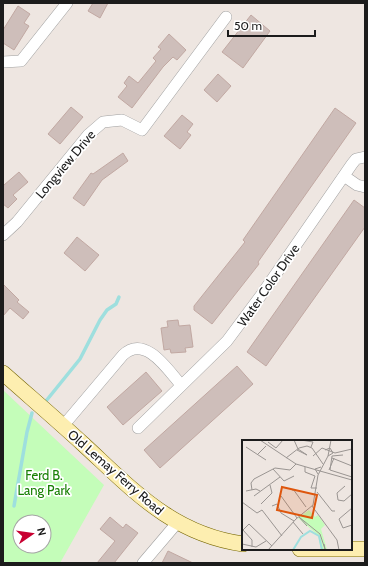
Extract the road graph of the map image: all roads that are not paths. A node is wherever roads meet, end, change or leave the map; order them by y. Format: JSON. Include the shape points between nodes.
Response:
{"nodes":[{"id":1,"x":67,"y":3,"type":"edge"},
{"id":2,"x":226,"y":17,"type":"dead end"},
{"id":3,"x":3,"y":62,"type":"edge"},
{"id":4,"x":365,"y":157,"type":"edge"},
{"id":5,"x":344,"y":176,"type":"junction"},
{"id":6,"x":365,"y":187,"type":"edge"},
{"id":7,"x":3,"y":235,"type":"edge"},
{"id":8,"x":3,"y":374,"type":"edge"},
{"id":9,"x":181,"y":385,"type":"junction"},
{"id":10,"x":63,"y":426,"type":"junction"},
{"id":11,"x":138,"y":428,"type":"dead end"},
{"id":12,"x":177,"y":523,"type":"junction"},
{"id":13,"x":242,"y":544,"type":"edge"},
{"id":14,"x":352,"y":549,"type":"edge"},
{"id":15,"x":365,"y":549,"type":"edge"},
{"id":16,"x":143,"y":563,"type":"edge"}],
"edges":[{"from":1,"to":3,"type":"street","via":[[21,61]]},
{"from":2,"to":7,"type":"street","name":"Longview Drive","via":[[142,130],[122,120],[103,122],[88,135],[17,222]]},
{"from":4,"to":5,"type":"street","name":"Water Color Drive","via":[[356,159]]},
{"from":5,"to":6,"type":"street"},
{"from":5,"to":9,"type":"street","name":"Water Color Drive","via":[[227,341]]},
{"from":8,"to":10,"type":"main road","name":"Old Lemay Ferry Road"},
{"from":9,"to":10,"type":"street","via":[[153,355],[145,350],[133,349],[122,355]]},
{"from":9,"to":11,"type":"street","name":"Water Color Drive"},
{"from":10,"to":12,"type":"main road","name":"Old Lemay Ferry Road","via":[[135,492]]},
{"from":12,"to":13,"type":"main road","name":"Old Lemay Ferry Road","via":[[209,537]]},
{"from":12,"to":16,"type":"street"},
{"from":14,"to":15,"type":"main road"}]}
